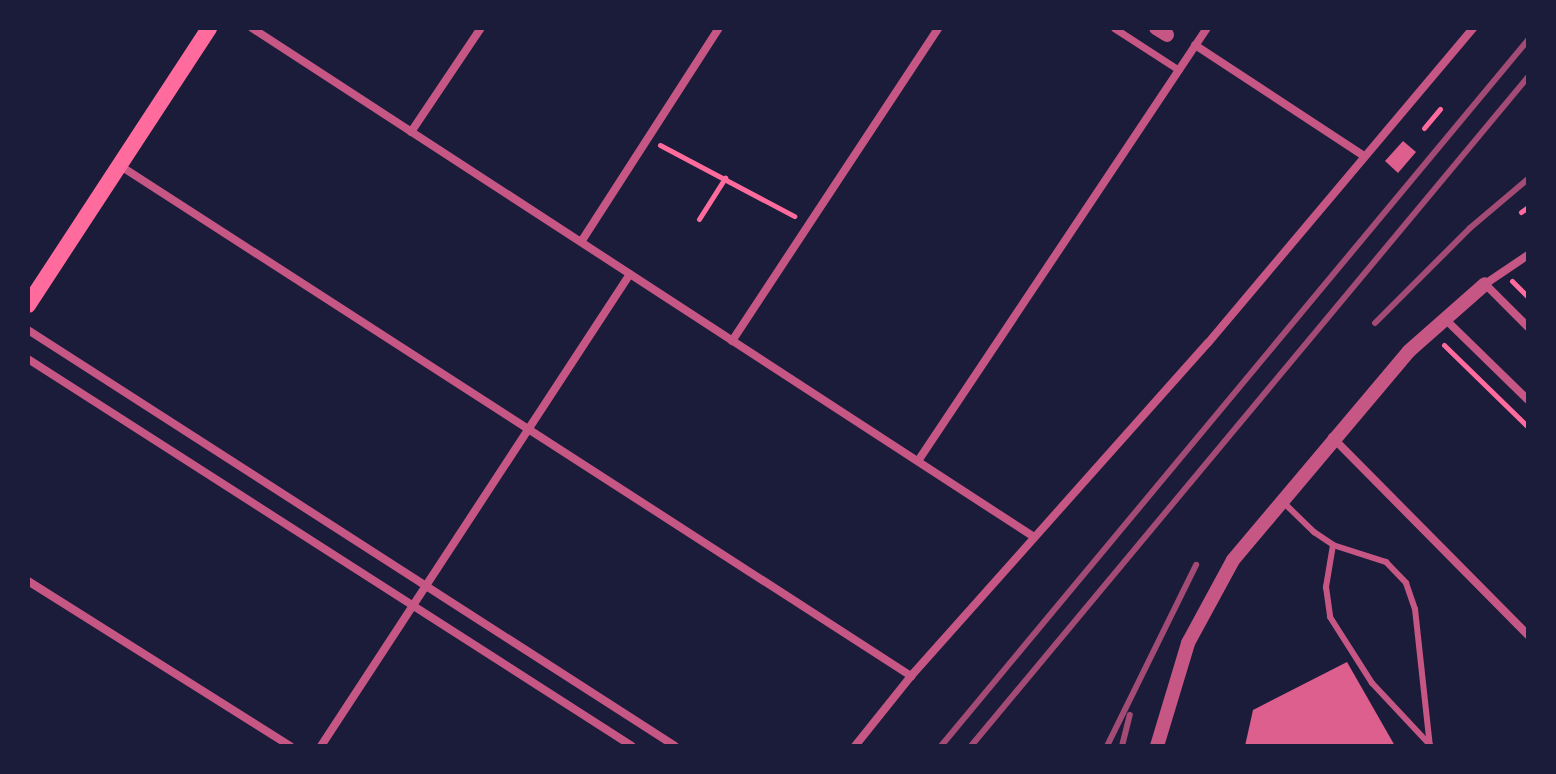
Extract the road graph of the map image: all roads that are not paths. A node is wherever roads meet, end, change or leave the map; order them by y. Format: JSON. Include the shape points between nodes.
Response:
{"nodes":[{"id":1,"x":209,"y":28,"type":"edge"},
{"id":2,"x":252,"y":28,"type":"edge"},
{"id":3,"x":481,"y":28,"type":"edge"},
{"id":4,"x":719,"y":28,"type":"edge"},
{"id":5,"x":938,"y":28,"type":"edge"},
{"id":6,"x":1114,"y":28,"type":"edge"},
{"id":7,"x":1473,"y":28,"type":"edge"},
{"id":8,"x":1203,"y":29,"type":"edge"},
{"id":9,"x":1195,"y":45,"type":"junction"},
{"id":10,"x":1179,"y":70,"type":"junction"},
{"id":11,"x":411,"y":132,"type":"junction"},
{"id":12,"x":1364,"y":156,"type":"junction"},
{"id":13,"x":119,"y":165,"type":"junction"},
{"id":14,"x":581,"y":242,"type":"junction"},
{"id":15,"x":1528,"y":255,"type":"edge"},
{"id":16,"x":630,"y":274,"type":"junction"},
{"id":17,"x":1485,"y":284,"type":"junction"},
{"id":18,"x":28,"y":305,"type":"edge"},
{"id":19,"x":1443,"y":318,"type":"junction"},
{"id":20,"x":1528,"y":327,"type":"edge"},
{"id":21,"x":28,"y":330,"type":"edge"},
{"id":22,"x":732,"y":341,"type":"junction"},
{"id":23,"x":28,"y":359,"type":"edge"},
{"id":24,"x":1528,"y":400,"type":"edge"},
{"id":25,"x":525,"y":427,"type":"junction"},
{"id":26,"x":1332,"y":437,"type":"junction"},
{"id":27,"x":918,"y":461,"type":"junction"},
{"id":28,"x":1279,"y":499,"type":"junction"},
{"id":29,"x":1034,"y":537,"type":"junction"},
{"id":30,"x":1333,"y":545,"type":"junction"},
{"id":31,"x":28,"y":581,"type":"edge"},
{"id":32,"x":425,"y":585,"type":"junction"},
{"id":33,"x":412,"y":605,"type":"junction"},
{"id":34,"x":1528,"y":635,"type":"edge"},
{"id":35,"x":911,"y":676,"type":"junction"},
{"id":36,"x":1430,"y":745,"type":"edge"},
{"id":37,"x":290,"y":746,"type":"edge"},
{"id":38,"x":321,"y":746,"type":"edge"},
{"id":39,"x":632,"y":746,"type":"edge"},
{"id":40,"x":675,"y":746,"type":"edge"},
{"id":41,"x":855,"y":746,"type":"edge"},
{"id":42,"x":1157,"y":746,"type":"edge"}],
"edges":[{"from":1,"to":13,"type":"main road"},
{"from":2,"to":11,"type":"street"},
{"from":3,"to":11,"type":"street"},
{"from":4,"to":14,"type":"street"},
{"from":5,"to":22,"type":"street"},
{"from":6,"to":10,"type":"street"},
{"from":7,"to":12,"type":"street"},
{"from":8,"to":9,"type":"street"},
{"from":9,"to":10,"type":"street"},
{"from":9,"to":12,"type":"street"},
{"from":10,"to":27,"type":"street"},
{"from":11,"to":14,"type":"street"},
{"from":12,"to":29,"type":"street","via":[[1208,343]]},
{"from":13,"to":18,"type":"main road"},
{"from":13,"to":25,"type":"street"},
{"from":14,"to":16,"type":"street"},
{"from":15,"to":17,"type":"street"},
{"from":16,"to":22,"type":"street"},
{"from":16,"to":25,"type":"street"},
{"from":17,"to":19,"type":"street"},
{"from":17,"to":20,"type":"street"},
{"from":19,"to":24,"type":"street"},
{"from":19,"to":26,"type":"street"},
{"from":21,"to":32,"type":"street"},
{"from":22,"to":27,"type":"street"},
{"from":23,"to":33,"type":"street"},
{"from":25,"to":32,"type":"street"},
{"from":25,"to":35,"type":"street"},
{"from":26,"to":28,"type":"street"},
{"from":26,"to":34,"type":"street"},
{"from":27,"to":29,"type":"street"},
{"from":28,"to":30,"type":"lane"},
{"from":28,"to":42,"type":"street","via":[[1201,613],[1174,678]]},
{"from":29,"to":35,"type":"street"},
{"from":30,"to":36,"type":"lane","via":[[1326,587],[1330,617],[1364,672]]},
{"from":30,"to":36,"type":"lane","via":[[1386,562],[1406,583],[1415,609]]},
{"from":31,"to":37,"type":"street"},
{"from":32,"to":33,"type":"street"},
{"from":32,"to":40,"type":"street"},
{"from":33,"to":38,"type":"street"},
{"from":33,"to":39,"type":"street"},
{"from":35,"to":41,"type":"street"}]}
